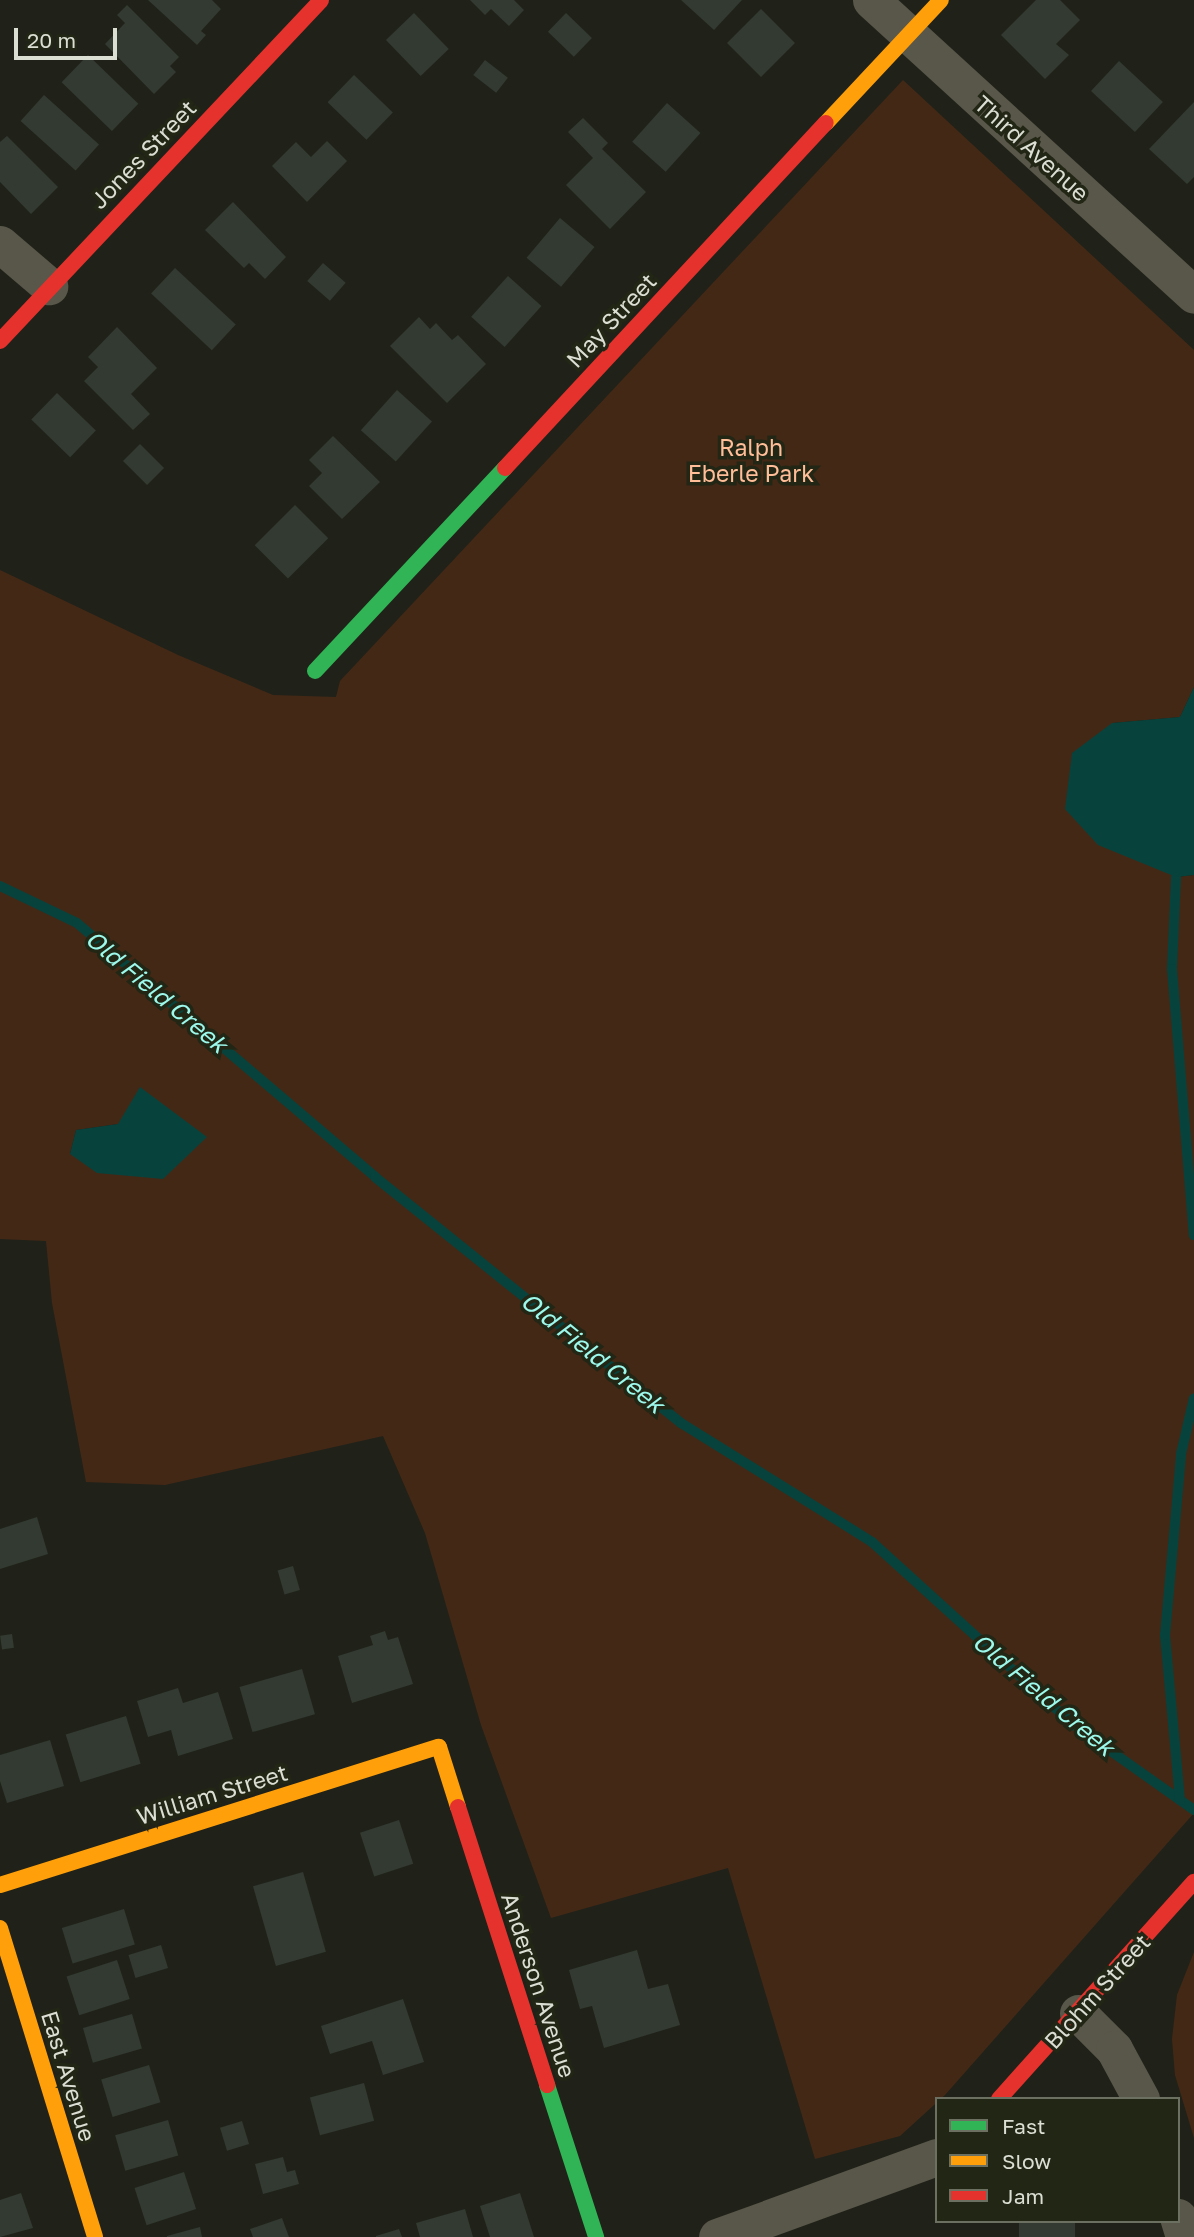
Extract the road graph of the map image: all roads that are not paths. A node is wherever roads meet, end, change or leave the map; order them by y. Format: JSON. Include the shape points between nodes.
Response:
{"nodes":[{"id":1,"x":321,"y":0,"type":"edge"},
{"id":2,"x":871,"y":0,"type":"edge"},
{"id":3,"x":941,"y":0,"type":"edge"},
{"id":4,"x":908,"y":34,"type":"junction"},
{"id":5,"x":0,"y":244,"type":"edge"},
{"id":6,"x":49,"y":286,"type":"junction"},
{"id":7,"x":1194,"y":295,"type":"edge"},
{"id":8,"x":0,"y":341,"type":"edge"},
{"id":9,"x":314,"y":671,"type":"dead end"},
{"id":10,"x":439,"y":1747,"type":"joint"},
{"id":11,"x":1194,"y":1882,"type":"edge"},
{"id":12,"x":0,"y":1885,"type":"edge"},
{"id":13,"x":0,"y":1928,"type":"edge"},
{"id":14,"x":1078,"y":2012,"type":"junction"},
{"id":15,"x":1001,"y":2097,"type":"edge"},
{"id":16,"x":1140,"y":2097,"type":"edge"},
{"id":17,"x":935,"y":2158,"type":"edge"},
{"id":18,"x":95,"y":2237,"type":"edge"},
{"id":19,"x":596,"y":2237,"type":"edge"},
{"id":20,"x":717,"y":2237,"type":"edge"}],
"edges":[{"from":1,"to":6,"type":"street","name":"Jones Street"},
{"from":2,"to":4,"type":"street","name":"Third Avenue"},
{"from":3,"to":4,"type":"street","name":"May Street"},
{"from":4,"to":7,"type":"street","name":"Third Avenue"},
{"from":4,"to":9,"type":"street","name":"May Street"},
{"from":5,"to":6,"type":"street"},
{"from":6,"to":8,"type":"street","name":"Jones Street"},
{"from":10,"to":12,"type":"street","name":"William Street"},
{"from":10,"to":19,"type":"street","name":"Anderson Avenue"},
{"from":11,"to":14,"type":"street","name":"Blohm Street"},
{"from":13,"to":18,"type":"street","name":"East Avenue"},
{"from":14,"to":15,"type":"street","name":"Blohm Street"},
{"from":14,"to":16,"type":"street","via":[[1114,2049]]},
{"from":17,"to":20,"type":"street"}]}
